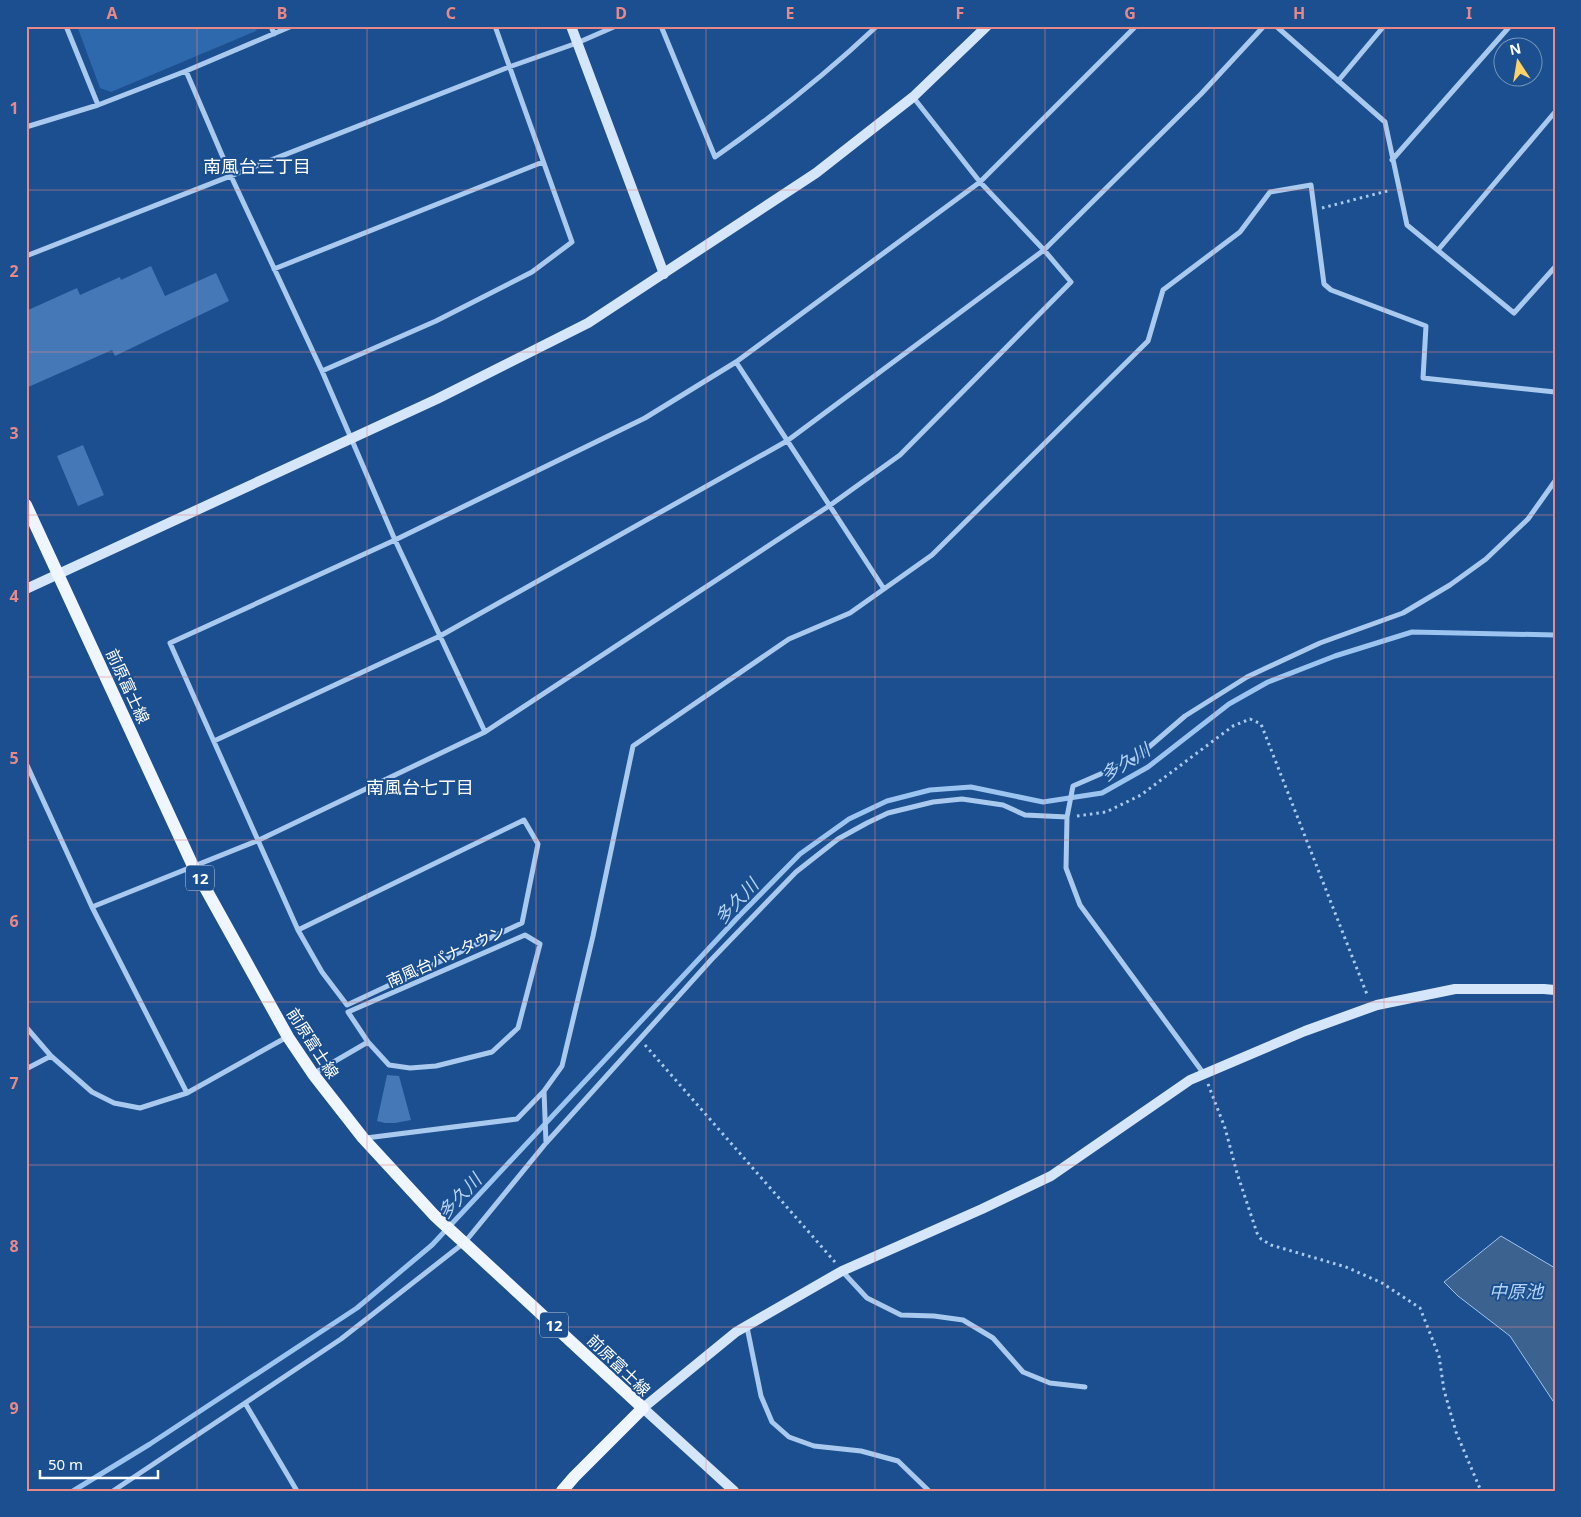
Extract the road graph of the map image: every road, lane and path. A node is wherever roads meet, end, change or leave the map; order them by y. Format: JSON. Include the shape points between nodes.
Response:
{"nodes":[{"id":1,"x":66,"y":26,"type":"edge"},
{"id":2,"x":271,"y":26,"type":"edge"},
{"id":3,"x":292,"y":26,"type":"edge"},
{"id":4,"x":495,"y":26,"type":"edge"},
{"id":5,"x":571,"y":26,"type":"edge"},
{"id":6,"x":616,"y":26,"type":"edge"},
{"id":7,"x":662,"y":26,"type":"edge"},
{"id":8,"x":877,"y":26,"type":"edge"},
{"id":9,"x":987,"y":26,"type":"edge"},
{"id":10,"x":1136,"y":26,"type":"edge"},
{"id":11,"x":1264,"y":26,"type":"edge"},
{"id":12,"x":1276,"y":26,"type":"edge"},
{"id":13,"x":1384,"y":26,"type":"edge"},
{"id":14,"x":1510,"y":26,"type":"edge"},
{"id":15,"x":274,"y":34,"type":"junction"},
{"id":16,"x":577,"y":43,"type":"junction"},
{"id":17,"x":509,"y":67,"type":"junction"},
{"id":18,"x":186,"y":71,"type":"junction"},
{"id":19,"x":1338,"y":81,"type":"junction"},
{"id":20,"x":913,"y":97,"type":"junction"},
{"id":21,"x":98,"y":105,"type":"junction"},
{"id":22,"x":1555,"y":112,"type":"edge"},
{"id":23,"x":26,"y":126,"type":"edge"},
{"id":24,"x":1392,"y":160,"type":"junction"},
{"id":25,"x":543,"y":162,"type":"junction"},
{"id":26,"x":231,"y":176,"type":"junction"},
{"id":27,"x":980,"y":182,"type":"junction"},
{"id":28,"x":1398,"y":188,"type":"junction"},
{"id":29,"x":1314,"y":210,"type":"junction"},
{"id":30,"x":1044,"y":250,"type":"junction"},
{"id":31,"x":1438,"y":250,"type":"junction"},
{"id":32,"x":26,"y":256,"type":"edge"},
{"id":33,"x":1555,"y":267,"type":"edge"},
{"id":34,"x":274,"y":269,"type":"junction"},
{"id":35,"x":664,"y":274,"type":"junction"},
{"id":36,"x":736,"y":362,"type":"junction"},
{"id":37,"x":322,"y":371,"type":"junction"},
{"id":38,"x":1555,"y":392,"type":"edge"},
{"id":39,"x":351,"y":438,"type":"junction"},
{"id":40,"x":787,"y":440,"type":"junction"},
{"id":41,"x":1555,"y":481,"type":"edge"},
{"id":42,"x":26,"y":506,"type":"edge"},
{"id":43,"x":829,"y":506,"type":"junction"},
{"id":44,"x":395,"y":540,"type":"junction"},
{"id":45,"x":59,"y":574,"type":"junction"},
{"id":46,"x":26,"y":589,"type":"edge"},
{"id":47,"x":884,"y":589,"type":"junction"},
{"id":48,"x":440,"y":636,"type":"junction"},
{"id":49,"x":484,"y":732,"type":"junction"},
{"id":50,"x":214,"y":741,"type":"junction"},
{"id":51,"x":26,"y":763,"type":"edge"},
{"id":52,"x":1067,"y":818,"type":"junction"},
{"id":53,"x":259,"y":840,"type":"junction"},
{"id":54,"x":193,"y":866,"type":"junction"},
{"id":55,"x":92,"y":907,"type":"junction"},
{"id":56,"x":298,"y":930,"type":"junction"},
{"id":57,"x":1555,"y":990,"type":"edge"},
{"id":58,"x":1371,"y":1008,"type":"junction"},
{"id":59,"x":26,"y":1026,"type":"edge"},
{"id":60,"x":288,"y":1037,"type":"junction"},
{"id":61,"x":640,"y":1039,"type":"junction"},
{"id":62,"x":368,"y":1042,"type":"junction"},
{"id":63,"x":51,"y":1056,"type":"junction"},
{"id":64,"x":26,"y":1069,"type":"edge"},
{"id":65,"x":313,"y":1074,"type":"junction"},
{"id":66,"x":1204,"y":1074,"type":"junction"},
{"id":67,"x":544,"y":1091,"type":"junction"},
{"id":68,"x":187,"y":1093,"type":"junction"},
{"id":69,"x":364,"y":1138,"type":"junction"},
{"id":70,"x":546,"y":1143,"type":"junction"},
{"id":71,"x":465,"y":1242,"type":"junction"},
{"id":72,"x":842,"y":1271,"type":"junction"},
{"id":73,"x":747,"y":1326,"type":"junction"},
{"id":74,"x":1085,"y":1387,"type":"dead end"},
{"id":75,"x":245,"y":1403,"type":"junction"},
{"id":76,"x":643,"y":1408,"type":"junction"},
{"id":77,"x":113,"y":1491,"type":"edge"},
{"id":78,"x":297,"y":1491,"type":"edge"},
{"id":79,"x":562,"y":1491,"type":"edge"},
{"id":80,"x":734,"y":1491,"type":"edge"},
{"id":81,"x":929,"y":1491,"type":"edge"},
{"id":82,"x":1481,"y":1491,"type":"edge"}],
"edges":[{"from":1,"to":21,"type":"street"},
{"from":2,"to":15,"type":"street"},
{"from":3,"to":15,"type":"street"},
{"from":4,"to":17,"type":"street"},
{"from":5,"to":16,"type":"street"},
{"from":6,"to":16,"type":"street"},
{"from":7,"to":8,"type":"street","via":[[715,157],[759,127]]},
{"from":9,"to":20,"type":"street"},
{"from":10,"to":27,"type":"street"},
{"from":11,"to":30,"type":"street","via":[[1201,94]]},
{"from":12,"to":19,"type":"street"},
{"from":13,"to":19,"type":"street"},
{"from":14,"to":24,"type":"street"},
{"from":15,"to":18,"type":"street"},
{"from":16,"to":17,"type":"street"},
{"from":16,"to":35,"type":"street"},
{"from":17,"to":25,"type":"street"},
{"from":17,"to":26,"type":"street"},
{"from":18,"to":21,"type":"street"},
{"from":18,"to":26,"type":"street"},
{"from":19,"to":24,"type":"street","via":[[1386,122]]},
{"from":20,"to":27,"type":"street"},
{"from":20,"to":35,"type":"street","via":[[816,174]]},
{"from":21,"to":23,"type":"street"},
{"from":22,"to":31,"type":"street"},
{"from":24,"to":28,"type":"street"},
{"from":25,"to":34,"type":"street"},
{"from":25,"to":37,"type":"street","via":[[572,242],[532,272],[436,321]]},
{"from":26,"to":32,"type":"street"},
{"from":26,"to":34,"type":"street"},
{"from":27,"to":30,"type":"street"},
{"from":27,"to":36,"type":"street"},
{"from":28,"to":29,"type":"path"},
{"from":28,"to":31,"type":"street","via":[[1407,224]]},
{"from":29,"to":38,"type":"street","via":[[1324,284],[1331,290],[1426,326],[1423,378]]},
{"from":29,"to":47,"type":"street","via":[[1311,185],[1270,192],[1240,232],[1163,290],[1148,341],[932,555]]},
{"from":30,"to":40,"type":"street"},
{"from":30,"to":43,"type":"street","via":[[1072,282],[900,454]]},
{"from":31,"to":33,"type":"street","via":[[1514,313]]},
{"from":34,"to":37,"type":"street"},
{"from":35,"to":39,"type":"street","via":[[588,324]]},
{"from":36,"to":40,"type":"street"},
{"from":36,"to":44,"type":"street","via":[[645,418]]},
{"from":37,"to":39,"type":"street"},
{"from":39,"to":44,"type":"street"},
{"from":39,"to":45,"type":"street"},
{"from":40,"to":43,"type":"street"},
{"from":40,"to":48,"type":"street"},
{"from":41,"to":52,"type":"street","via":[[1528,519],[1486,559],[1450,585],[1402,613],[1320,643],[1247,677],[1184,716],[1135,759],[1073,786]]},
{"from":42,"to":45,"type":"main road","name":"前原富士線","number":"12"},
{"from":43,"to":47,"type":"street"},
{"from":43,"to":49,"type":"street"},
{"from":44,"to":48,"type":"street"},
{"from":44,"to":50,"type":"street","via":[[170,643]]},
{"from":45,"to":46,"type":"street"},
{"from":45,"to":54,"type":"main road","name":"前原富士線","number":"12"},
{"from":47,"to":67,"type":"street","via":[[850,613],[789,639],[634,746],[562,1066]]},
{"from":48,"to":49,"type":"street"},
{"from":48,"to":50,"type":"street"},
{"from":49,"to":53,"type":"street"},
{"from":50,"to":53,"type":"street"},
{"from":51,"to":55,"type":"street"},
{"from":52,"to":58,"type":"path","via":[[1106,812],[1141,795],[1233,726],[1250,719],[1261,724]]},
{"from":52,"to":61,"type":"street","via":[[1025,815],[1003,805],[962,799],[907,807],[867,823],[838,839],[796,872]]},
{"from":52,"to":66,"type":"street","via":[[1066,868],[1080,905]]},
{"from":53,"to":54,"type":"street"},
{"from":53,"to":56,"type":"street"},
{"from":54,"to":55,"type":"street"},
{"from":54,"to":60,"type":"main road","name":"前原富士線","number":"12"},
{"from":55,"to":68,"type":"street"},
{"from":56,"to":56,"type":"street","via":[[524,820],[538,844],[522,923],[347,1005],[322,972]]},
{"from":57,"to":58,"type":"street","via":[[1455,989]]},
{"from":58,"to":66,"type":"street","via":[[1305,1031]]},
{"from":59,"to":63,"type":"street"},
{"from":60,"to":65,"type":"main road","name":"前原富士線","number":"12"},
{"from":60,"to":68,"type":"street"},
{"from":61,"to":70,"type":"street"},
{"from":61,"to":72,"type":"path"},
{"from":62,"to":62,"type":"street","name":"南風台パナタウン","via":[[389,1066],[410,1068],[436,1066],[492,1052],[518,1028],[540,944],[525,935],[348,1012]]},
{"from":62,"to":65,"type":"street"},
{"from":63,"to":64,"type":"street"},
{"from":63,"to":68,"type":"street","via":[[92,1092],[114,1103],[140,1108]]},
{"from":65,"to":69,"type":"main road","name":"前原富士線","number":"12"},
{"from":66,"to":72,"type":"street","via":[[1190,1080],[1050,1176]]},
{"from":66,"to":82,"type":"path","via":[[1254,1224],[1262,1239],[1271,1246],[1346,1267],[1382,1283],[1420,1308],[1439,1356],[1444,1390],[1456,1432]]},
{"from":67,"to":69,"type":"street","via":[[517,1119]]},
{"from":67,"to":70,"type":"street"},
{"from":69,"to":71,"type":"main road","name":"前原富士線","number":"12","via":[[434,1214]]},
{"from":70,"to":71,"type":"street"},
{"from":71,"to":75,"type":"street","via":[[341,1340]]},
{"from":71,"to":76,"type":"main road","name":"前原富士線","number":"12"},
{"from":72,"to":73,"type":"street"},
{"from":72,"to":74,"type":"street","via":[[867,1298],[901,1315],[963,1320],[993,1338],[1023,1372],[1050,1383]]},
{"from":73,"to":76,"type":"street"},
{"from":73,"to":81,"type":"street","via":[[761,1396],[772,1422],[789,1437],[814,1446],[861,1451],[898,1461]]},
{"from":75,"to":77,"type":"street"},
{"from":75,"to":78,"type":"street"},
{"from":76,"to":79,"type":"main road","name":"前原富士線"},
{"from":76,"to":80,"type":"street"}]}
